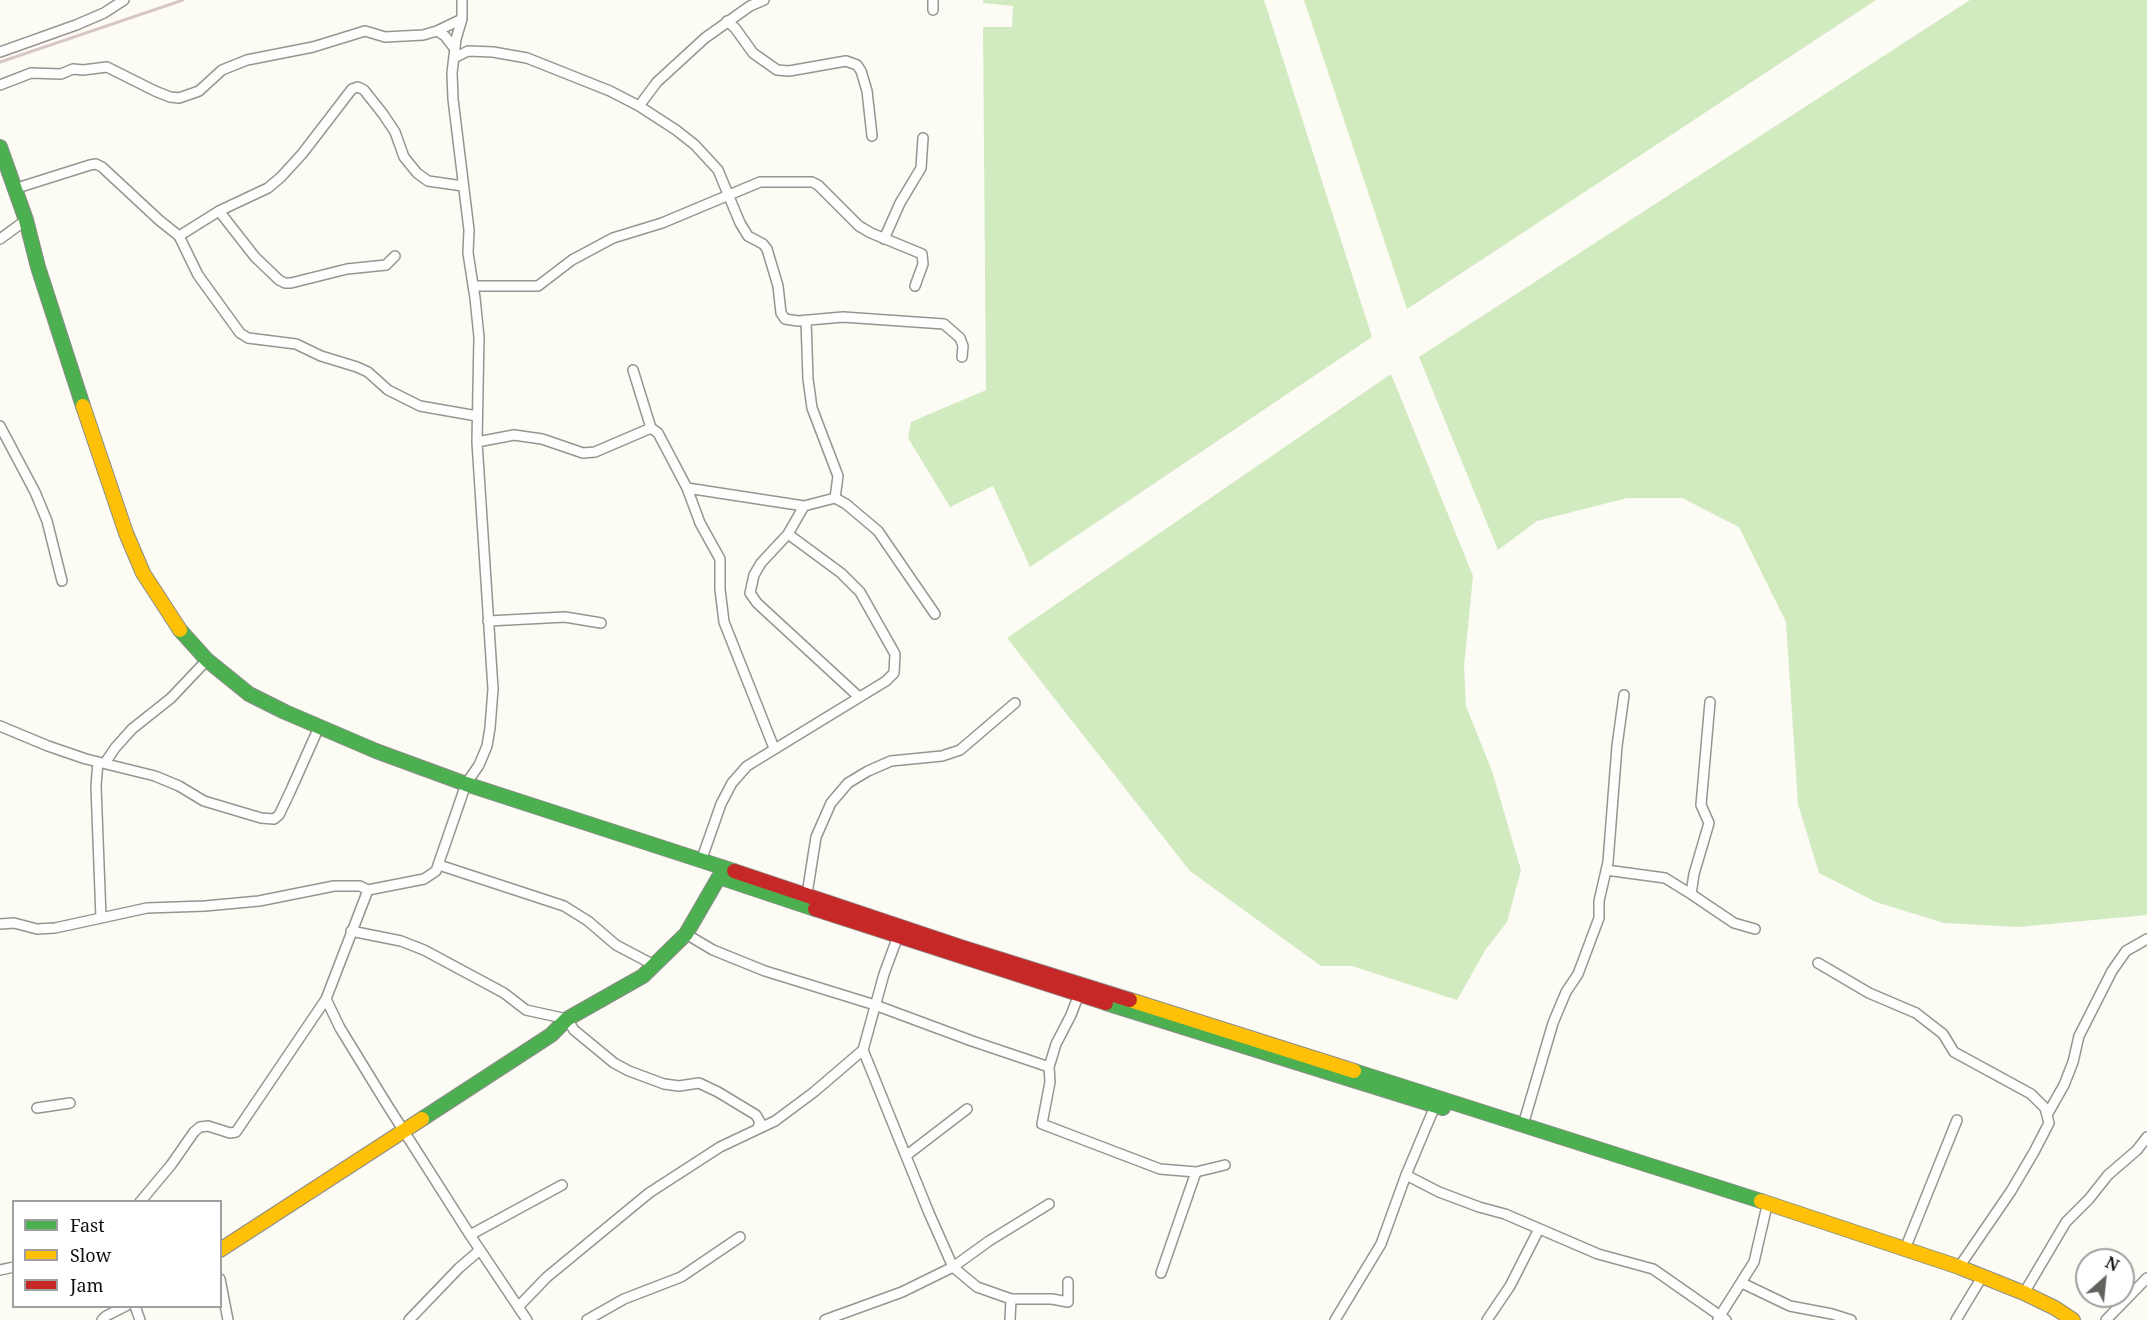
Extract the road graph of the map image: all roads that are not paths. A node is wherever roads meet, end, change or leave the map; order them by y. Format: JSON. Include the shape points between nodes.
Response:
{"nodes":[{"id":1,"x":124,"y":0,"type":"edge"},
{"id":2,"x":462,"y":0,"type":"edge"},
{"id":3,"x":764,"y":0,"type":"edge"},
{"id":4,"x":933,"y":0,"type":"edge"},
{"id":5,"x":933,"y":10,"type":"dead end"},
{"id":6,"x":462,"y":19,"type":"junction"},
{"id":7,"x":727,"y":21,"type":"junction"},
{"id":8,"x":437,"y":32,"type":"junction"},
{"id":9,"x":0,"y":52,"type":"edge"},
{"id":10,"x":454,"y":54,"type":"junction"},
{"id":11,"x":0,"y":85,"type":"edge"},
{"id":12,"x":639,"y":106,"type":"junction"},
{"id":13,"x":872,"y":136,"type":"dead end"},
{"id":14,"x":923,"y":138,"type":"dead end"},
{"id":15,"x":0,"y":147,"type":"edge"},
{"id":16,"x":463,"y":186,"type":"junction"},
{"id":17,"x":14,"y":189,"type":"junction"},
{"id":18,"x":729,"y":195,"type":"junction"},
{"id":19,"x":219,"y":211,"type":"junction"},
{"id":20,"x":26,"y":220,"type":"junction"},
{"id":21,"x":178,"y":236,"type":"junction"},
{"id":22,"x":0,"y":238,"type":"edge"},
{"id":23,"x":884,"y":239,"type":"junction"},
{"id":24,"x":395,"y":256,"type":"dead end"},
{"id":25,"x":473,"y":286,"type":"junction"},
{"id":26,"x":915,"y":286,"type":"dead end"},
{"id":27,"x":806,"y":320,"type":"junction"},
{"id":28,"x":962,"y":357,"type":"dead end"},
{"id":29,"x":633,"y":370,"type":"dead end"},
{"id":30,"x":477,"y":416,"type":"junction"},
{"id":31,"x":0,"y":426,"type":"edge"},
{"id":32,"x":651,"y":428,"type":"junction"},
{"id":33,"x":477,"y":442,"type":"junction"},
{"id":34,"x":687,"y":488,"type":"junction"},
{"id":35,"x":835,"y":498,"type":"junction"},
{"id":36,"x":804,"y":506,"type":"junction"},
{"id":37,"x":788,"y":534,"type":"junction"},
{"id":38,"x":62,"y":581,"type":"dead end"},
{"id":39,"x":935,"y":614,"type":"dead end"},
{"id":40,"x":488,"y":621,"type":"junction"},
{"id":41,"x":601,"y":623,"type":"dead end"},
{"id":42,"x":207,"y":660,"type":"junction"},
{"id":43,"x":1624,"y":694,"type":"dead end"},
{"id":44,"x":858,"y":697,"type":"junction"},
{"id":45,"x":1710,"y":702,"type":"dead end"},
{"id":46,"x":1015,"y":703,"type":"dead end"},
{"id":47,"x":0,"y":726,"type":"edge"},
{"id":48,"x":319,"y":727,"type":"junction"},
{"id":49,"x":774,"y":748,"type":"junction"},
{"id":50,"x":101,"y":762,"type":"junction"},
{"id":51,"x":466,"y":784,"type":"junction"},
{"id":52,"x":701,"y":861,"type":"junction"},
{"id":53,"x":439,"y":865,"type":"junction"},
{"id":54,"x":1606,"y":870,"type":"junction"},
{"id":55,"x":368,"y":890,"type":"junction"},
{"id":56,"x":807,"y":894,"type":"junction"},
{"id":57,"x":1691,"y":894,"type":"junction"},
{"id":58,"x":101,"y":918,"type":"junction"},
{"id":59,"x":0,"y":924,"type":"edge"},
{"id":60,"x":1755,"y":928,"type":"dead end"},
{"id":61,"x":351,"y":931,"type":"junction"},
{"id":62,"x":686,"y":934,"type":"junction"},
{"id":63,"x":898,"y":936,"type":"junction"},
{"id":64,"x":2147,"y":939,"type":"edge"},
{"id":65,"x":1818,"y":963,"type":"dead end"},
{"id":66,"x":654,"y":966,"type":"junction"},
{"id":67,"x":1079,"y":994,"type":"junction"},
{"id":68,"x":326,"y":999,"type":"junction"},
{"id":69,"x":875,"y":1005,"type":"junction"},
{"id":70,"x":567,"y":1019,"type":"junction"},
{"id":71,"x":863,"y":1050,"type":"junction"},
{"id":72,"x":1049,"y":1067,"type":"junction"},
{"id":73,"x":70,"y":1103,"type":"dead end"},
{"id":74,"x":1435,"y":1106,"type":"junction"},
{"id":75,"x":38,"y":1108,"type":"dead end"},
{"id":76,"x":967,"y":1109,"type":"dead end"},
{"id":77,"x":2047,"y":1115,"type":"junction"},
{"id":78,"x":1956,"y":1120,"type":"dead end"},
{"id":79,"x":1523,"y":1125,"type":"junction"},
{"id":80,"x":758,"y":1128,"type":"junction"},
{"id":81,"x":405,"y":1130,"type":"junction"},
{"id":82,"x":2147,"y":1137,"type":"edge"},
{"id":83,"x":907,"y":1155,"type":"junction"},
{"id":84,"x":1225,"y":1165,"type":"dead end"},
{"id":85,"x":1196,"y":1172,"type":"junction"},
{"id":86,"x":1406,"y":1175,"type":"junction"},
{"id":87,"x":562,"y":1185,"type":"dead end"},
{"id":88,"x":142,"y":1200,"type":"edge"},
{"id":89,"x":1049,"y":1204,"type":"dead end"},
{"id":90,"x":1766,"y":1210,"type":"junction"},
{"id":91,"x":1539,"y":1229,"type":"junction"},
{"id":92,"x":470,"y":1235,"type":"junction"},
{"id":93,"x":740,"y":1237,"type":"dead end"},
{"id":94,"x":222,"y":1249,"type":"edge"},
{"id":95,"x":1905,"y":1249,"type":"junction"},
{"id":96,"x":480,"y":1250,"type":"junction"},
{"id":97,"x":953,"y":1267,"type":"junction"},
{"id":98,"x":1959,"y":1267,"type":"junction"},
{"id":99,"x":1161,"y":1273,"type":"dead end"},
{"id":100,"x":2147,"y":1278,"type":"edge"},
{"id":101,"x":1068,"y":1282,"type":"dead end"},
{"id":102,"x":1742,"y":1282,"type":"junction"},
{"id":103,"x":1979,"y":1282,"type":"junction"},
{"id":104,"x":222,"y":1289,"type":"edge"},
{"id":105,"x":2024,"y":1293,"type":"junction"},
{"id":106,"x":1011,"y":1299,"type":"junction"},
{"id":107,"x":518,"y":1307,"type":"junction"},
{"id":108,"x":122,"y":1308,"type":"edge"},
{"id":109,"x":1721,"y":1318,"type":"edge"},
{"id":110,"x":102,"y":1320,"type":"edge"},
{"id":111,"x":228,"y":1320,"type":"edge"},
{"id":112,"x":409,"y":1320,"type":"edge"},
{"id":113,"x":527,"y":1320,"type":"edge"},
{"id":114,"x":587,"y":1320,"type":"edge"},
{"id":115,"x":825,"y":1320,"type":"edge"},
{"id":116,"x":1010,"y":1320,"type":"edge"},
{"id":117,"x":1335,"y":1320,"type":"edge"},
{"id":118,"x":1487,"y":1320,"type":"edge"},
{"id":119,"x":1851,"y":1320,"type":"edge"},
{"id":120,"x":1956,"y":1320,"type":"edge"},
{"id":121,"x":2063,"y":1320,"type":"edge"},
{"id":122,"x":2073,"y":1320,"type":"edge"},
{"id":123,"x":2106,"y":1320,"type":"edge"}],
"edges":[{"from":1,"to":9,"type":"street","via":[[76,25]]},
{"from":2,"to":6,"type":"street"},
{"from":3,"to":7,"type":"street"},
{"from":4,"to":5,"type":"street"},
{"from":6,"to":8,"type":"street"},
{"from":6,"to":10,"type":"street"},
{"from":7,"to":12,"type":"street","via":[[679,60]]},
{"from":7,"to":13,"type":"street","via":[[753,52],[777,70],[846,61],[857,65],[867,91]]},
{"from":8,"to":10,"type":"street","via":[[445,36]]},
{"from":8,"to":11,"type":"street","via":[[402,38],[365,31],[313,47],[265,55],[222,70],[199,91],[179,98],[170,98],[107,67],[73,69],[61,74],[31,73]]},
{"from":10,"to":12,"type":"street","via":[[493,52],[527,58]]},
{"from":10,"to":16,"type":"street","via":[[453,99]]},
{"from":12,"to":18,"type":"street","via":[[695,145],[718,170]]},
{"from":14,"to":23,"type":"street","via":[[921,168]]},
{"from":15,"to":17,"type":"main road"},
{"from":16,"to":19,"type":"street","via":[[428,181],[417,173],[404,157],[383,114],[358,87],[351,89],[281,177],[268,188]]},
{"from":16,"to":25,"type":"street"},
{"from":17,"to":20,"type":"main road"},
{"from":17,"to":21,"type":"street","via":[[96,164]]},
{"from":18,"to":23,"type":"street","via":[[760,182],[812,182],[860,226]]},
{"from":18,"to":25,"type":"street","via":[[613,238],[572,260],[538,286]]},
{"from":18,"to":27,"type":"street","via":[[748,236],[767,249],[781,313],[785,319]]},
{"from":19,"to":21,"type":"street"},
{"from":19,"to":24,"type":"street","via":[[255,257],[285,283],[386,265]]},
{"from":20,"to":22,"type":"street"},
{"from":20,"to":42,"type":"main road","via":[[71,372],[126,533],[143,573],[166,610]]},
{"from":21,"to":30,"type":"street","via":[[207,289],[248,338],[296,344],[368,372],[388,390],[420,406]]},
{"from":23,"to":26,"type":"street","via":[[922,254],[923,264]]},
{"from":25,"to":30,"type":"street","via":[[478,337]]},
{"from":27,"to":28,"type":"street","via":[[843,317],[944,324],[960,338]]},
{"from":27,"to":35,"type":"street","via":[[812,408],[838,477]]},
{"from":29,"to":32,"type":"street"},
{"from":30,"to":33,"type":"street"},
{"from":31,"to":38,"type":"street","via":[[47,521]]},
{"from":32,"to":33,"type":"street","via":[[595,452],[583,453],[542,439],[514,435]]},
{"from":32,"to":34,"type":"street","via":[[658,433]]},
{"from":33,"to":40,"type":"street"},
{"from":34,"to":36,"type":"street"},
{"from":34,"to":49,"type":"street","via":[[720,559],[724,622]]},
{"from":35,"to":36,"type":"street"},
{"from":35,"to":39,"type":"street","via":[[878,531]]},
{"from":36,"to":37,"type":"street"},
{"from":37,"to":44,"type":"street","via":[[761,563],[750,593]]},
{"from":37,"to":44,"type":"street","via":[[860,592],[894,654],[894,673]]},
{"from":40,"to":41,"type":"street","via":[[565,617]]},
{"from":40,"to":51,"type":"street","via":[[493,688],[490,728],[479,765]]},
{"from":42,"to":48,"type":"main road","via":[[249,694]]},
{"from":42,"to":50,"type":"street"},
{"from":43,"to":54,"type":"street"},
{"from":44,"to":49,"type":"street"},
{"from":45,"to":57,"type":"street","via":[[1701,805],[1709,823]]},
{"from":46,"to":56,"type":"street","via":[[960,750],[942,756],[891,761],[848,783],[831,803],[816,837]]},
{"from":47,"to":50,"type":"street"},
{"from":48,"to":50,"type":"street","via":[[274,819],[204,801],[155,776]]},
{"from":48,"to":51,"type":"main road"},
{"from":49,"to":52,"type":"street","via":[[747,766],[732,783]]},
{"from":50,"to":58,"type":"street","via":[[96,786]]},
{"from":51,"to":52,"type":"main road"},
{"from":51,"to":53,"type":"street"},
{"from":52,"to":56,"type":"main road"},
{"from":53,"to":55,"type":"street","via":[[424,879]]},
{"from":53,"to":66,"type":"street","via":[[564,906],[616,945]]},
{"from":54,"to":57,"type":"street","via":[[1665,878]]},
{"from":54,"to":79,"type":"street","via":[[1599,918],[1578,974],[1553,1023]]},
{"from":55,"to":58,"type":"street","via":[[360,886],[334,886],[259,901],[147,908]]},
{"from":55,"to":61,"type":"street"},
{"from":56,"to":79,"type":"main road"},
{"from":57,"to":60,"type":"street","via":[[1734,923]]},
{"from":58,"to":59,"type":"street","via":[[55,928]]},
{"from":61,"to":68,"type":"street"},
{"from":61,"to":70,"type":"street","via":[[424,950],[496,988],[526,1010]]},
{"from":62,"to":63,"type":"main road","via":[[719,877]]},
{"from":62,"to":66,"type":"main road"},
{"from":62,"to":69,"type":"street","via":[[713,950],[765,971]]},
{"from":63,"to":67,"type":"main road"},
{"from":63,"to":69,"type":"street"},
{"from":64,"to":77,"type":"street","via":[[2126,951],[2112,971],[2079,1036],[2073,1062]]},
{"from":65,"to":77,"type":"street","via":[[1869,993],[1916,1013],[1943,1035],[1954,1052],[2031,1094]]},
{"from":66,"to":70,"type":"main road"},
{"from":67,"to":72,"type":"street"},
{"from":67,"to":74,"type":"main road"},
{"from":68,"to":81,"type":"street"},
{"from":68,"to":88,"type":"street","via":[[236,1132],[208,1126],[194,1131]]},
{"from":69,"to":71,"type":"street"},
{"from":69,"to":72,"type":"street"},
{"from":70,"to":80,"type":"street","via":[[574,1030],[614,1063],[664,1084],[699,1083],[709,1087],[756,1115]]},
{"from":70,"to":81,"type":"main road","via":[[551,1035]]},
{"from":71,"to":80,"type":"street","via":[[775,1121]]},
{"from":71,"to":83,"type":"street"},
{"from":72,"to":85,"type":"street","via":[[1042,1124],[1160,1169]]},
{"from":73,"to":75,"type":"street"},
{"from":74,"to":86,"type":"street"},
{"from":74,"to":90,"type":"main road"},
{"from":76,"to":83,"type":"street"},
{"from":77,"to":98,"type":"street","via":[[2049,1123],[2023,1172]]},
{"from":78,"to":95,"type":"street"},
{"from":79,"to":95,"type":"main road"},
{"from":80,"to":107,"type":"street","via":[[720,1147],[649,1193],[547,1276]]},
{"from":81,"to":92,"type":"street"},
{"from":81,"to":94,"type":"main road"},
{"from":82,"to":105,"type":"street","via":[[2066,1222]]},
{"from":83,"to":97,"type":"street"},
{"from":84,"to":85,"type":"street"},
{"from":85,"to":99,"type":"street"},
{"from":86,"to":91,"type":"street","via":[[1439,1192]]},
{"from":86,"to":117,"type":"street","via":[[1381,1244]]},
{"from":87,"to":92,"type":"street"},
{"from":89,"to":97,"type":"street"},
{"from":90,"to":102,"type":"street","via":[[1754,1262]]},
{"from":90,"to":103,"type":"main road"},
{"from":91,"to":109,"type":"street","via":[[1598,1254],[1653,1269]]},
{"from":91,"to":118,"type":"street","via":[[1510,1286]]},
{"from":92,"to":96,"type":"street"},
{"from":93,"to":114,"type":"street","via":[[681,1277],[624,1299]]},
{"from":95,"to":98,"type":"main road"},
{"from":96,"to":107,"type":"street"},
{"from":96,"to":112,"type":"street"},
{"from":97,"to":106,"type":"street","via":[[977,1287]]},
{"from":97,"to":115,"type":"street","via":[[902,1292]]},
{"from":98,"to":105,"type":"main road"},
{"from":100,"to":123,"type":"street"},
{"from":101,"to":106,"type":"street","via":[[1068,1302]]},
{"from":102,"to":109,"type":"street"},
{"from":102,"to":119,"type":"street","via":[[1790,1306]]},
{"from":103,"to":120,"type":"street"},
{"from":103,"to":121,"type":"main road","via":[[2033,1302]]},
{"from":104,"to":111,"type":"street"},
{"from":105,"to":122,"type":"main road"},
{"from":106,"to":116,"type":"street"},
{"from":107,"to":113,"type":"street"},
{"from":108,"to":110,"type":"street"}]}
